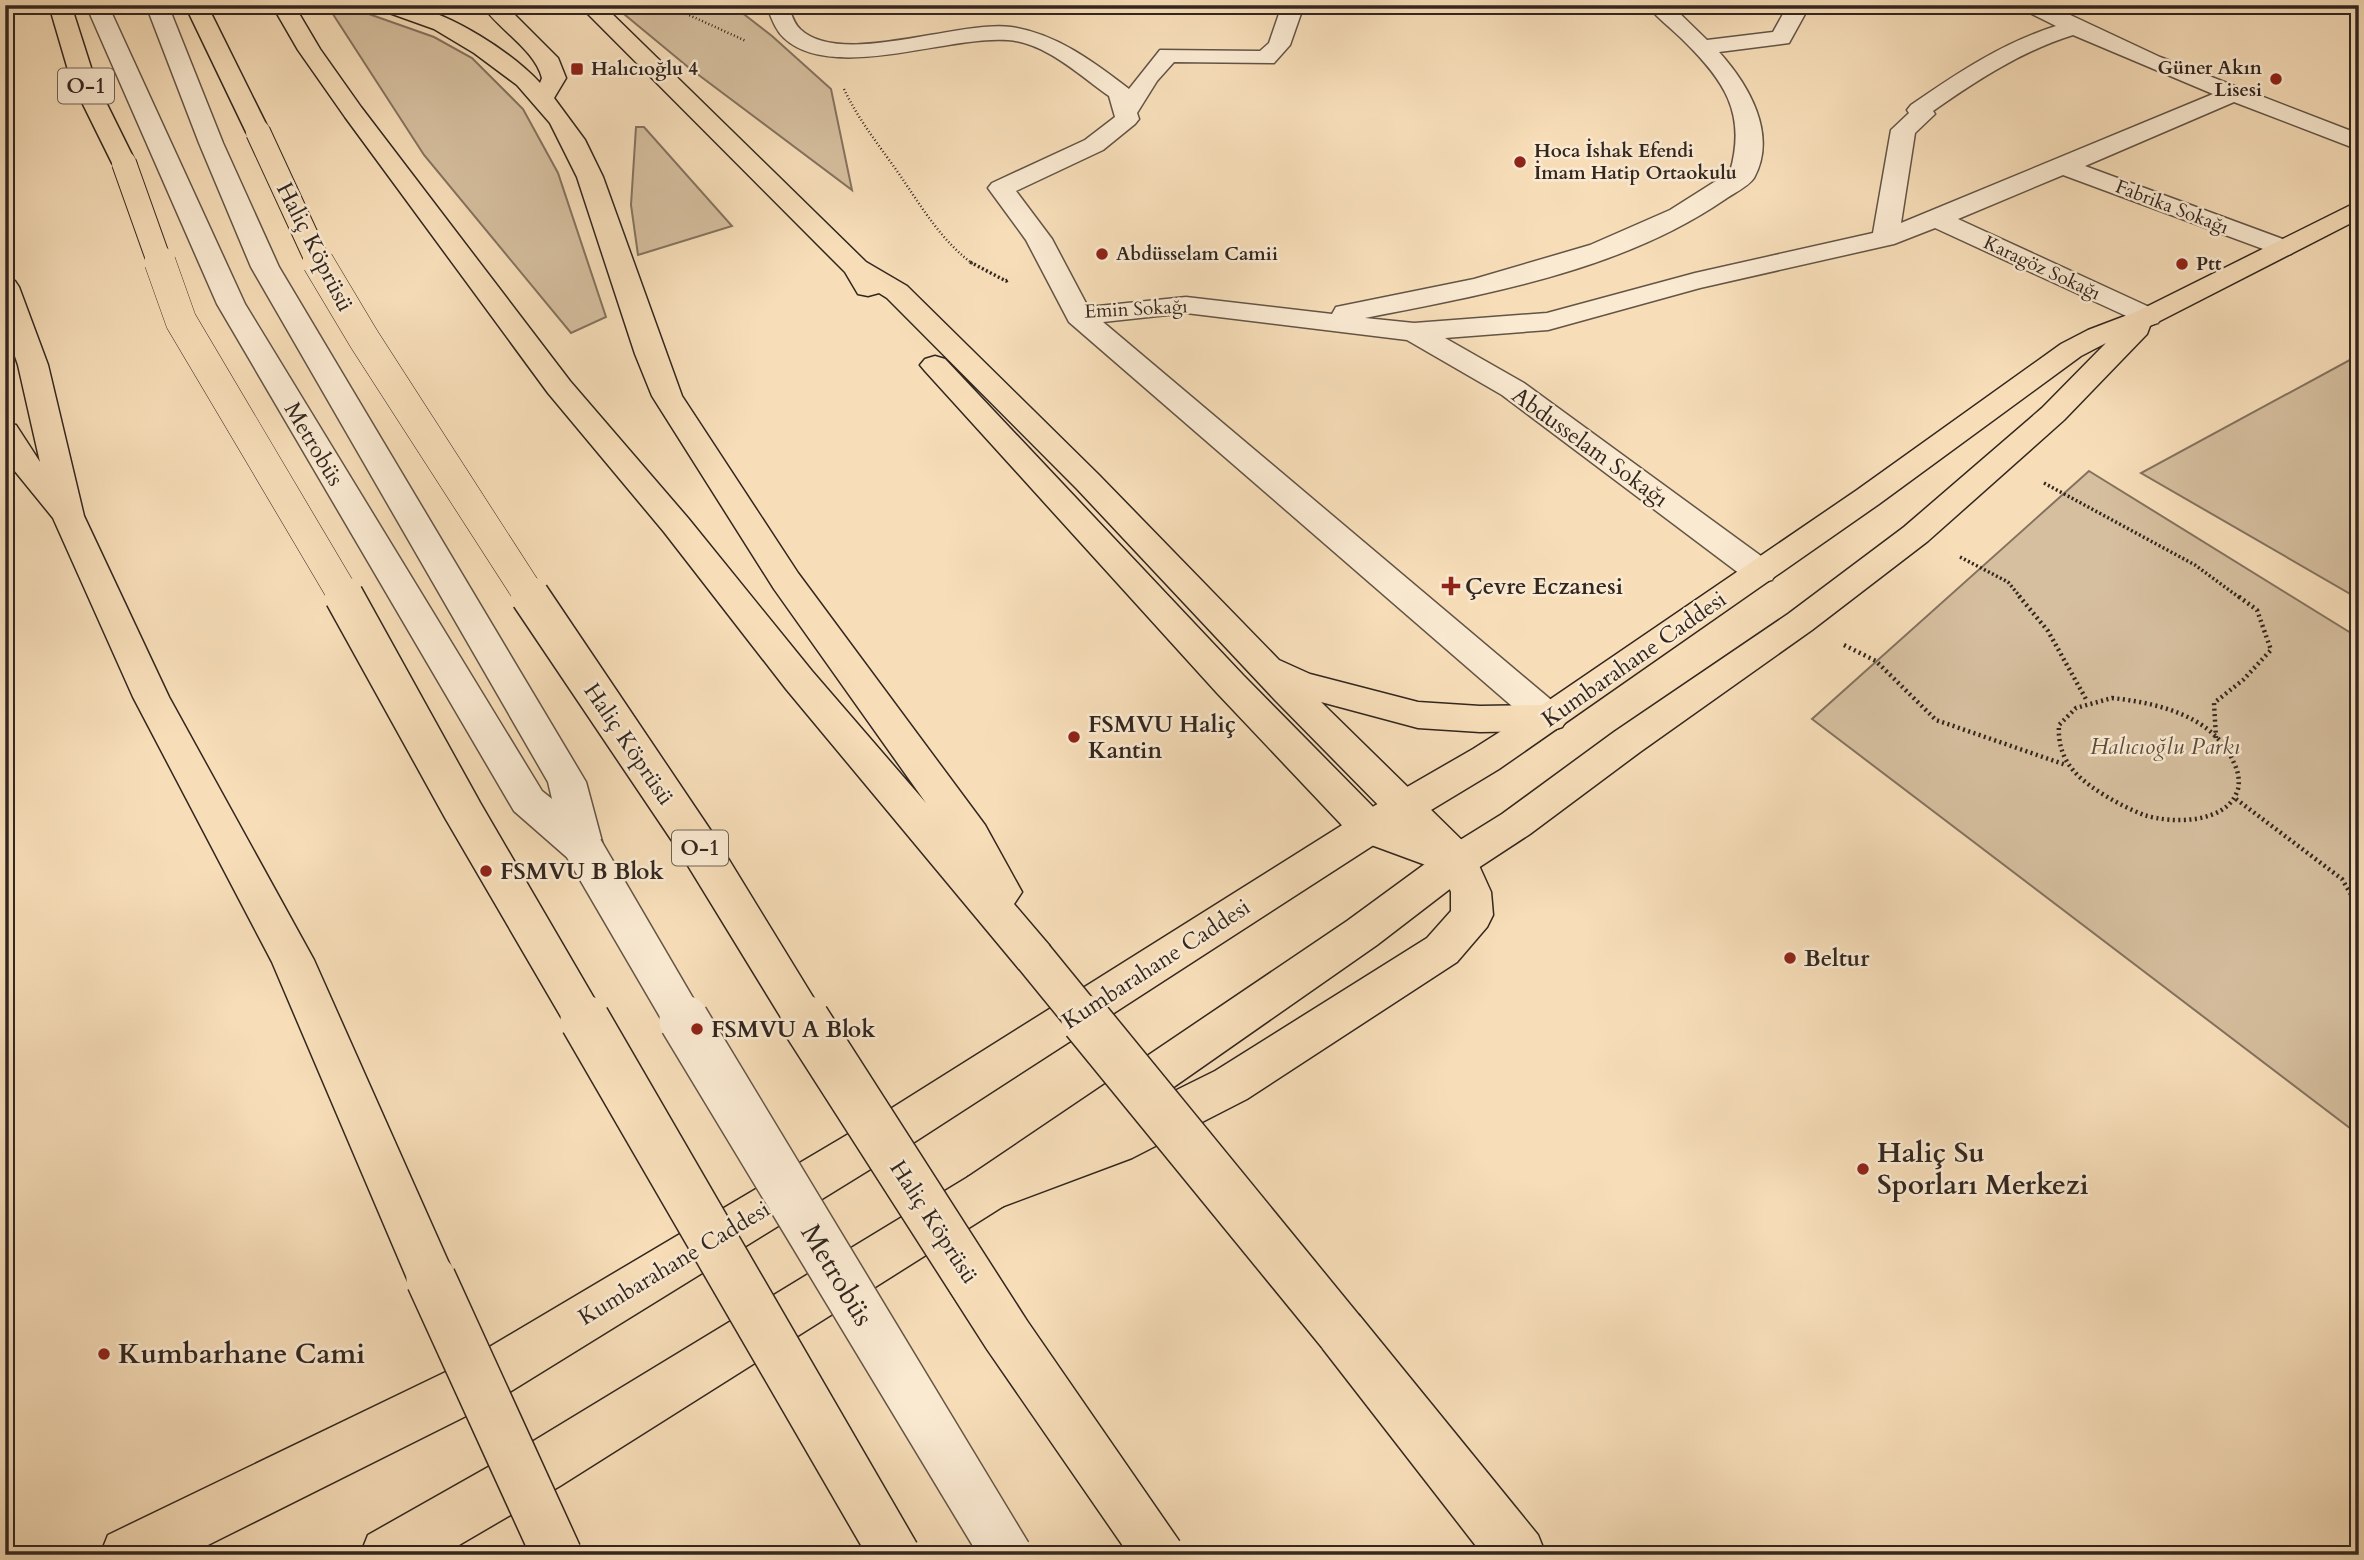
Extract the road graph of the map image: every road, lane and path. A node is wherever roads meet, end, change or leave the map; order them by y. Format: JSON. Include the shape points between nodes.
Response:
{"nodes":[{"id":1,"x":60,"y":5,"type":"edge"},
{"id":2,"x":97,"y":5,"type":"edge"},
{"id":3,"x":157,"y":5,"type":"edge"},
{"id":4,"x":196,"y":5,"type":"edge"},
{"id":5,"x":283,"y":5,"type":"edge"},
{"id":6,"x":389,"y":5,"type":"edge"},
{"id":7,"x":493,"y":5,"type":"edge"},
{"id":8,"x":590,"y":5,"type":"edge"},
{"id":9,"x":667,"y":5,"type":"edge"},
{"id":10,"x":777,"y":5,"type":"edge"},
{"id":11,"x":1006,"y":5,"type":"edge"},
{"id":12,"x":1293,"y":5,"type":"edge"},
{"id":13,"x":1658,"y":5,"type":"edge"},
{"id":14,"x":1799,"y":5,"type":"edge"},
{"id":15,"x":2032,"y":5,"type":"edge"},
{"id":16,"x":2072,"y":28,"type":"junction"},
{"id":17,"x":1007,"y":33,"type":"junction"},
{"id":18,"x":791,"y":34,"type":"junction"},
{"id":19,"x":813,"y":47,"type":"junction"},
{"id":20,"x":1702,"y":47,"type":"junction"},
{"id":21,"x":2234,"y":94,"type":"junction"},
{"id":22,"x":543,"y":98,"type":"junction"},
{"id":23,"x":1125,"y":113,"type":"junction"},
{"id":24,"x":2359,"y":143,"type":"edge"},
{"id":25,"x":2063,"y":166,"type":"junction"},
{"id":26,"x":2359,"y":209,"type":"edge"},
{"id":27,"x":1936,"y":219,"type":"junction"},
{"id":28,"x":1885,"y":237,"type":"junction"},
{"id":29,"x":2282,"y":248,"type":"junction"},
{"id":30,"x":1051,"y":262,"type":"junction"},
{"id":31,"x":856,"y":268,"type":"junction"},
{"id":32,"x":5,"y":286,"type":"edge"},
{"id":33,"x":1079,"y":316,"type":"junction"},
{"id":34,"x":2148,"y":317,"type":"junction"},
{"id":35,"x":1306,"y":320,"type":"junction"},
{"id":36,"x":1414,"y":332,"type":"junction"},
{"id":37,"x":5,"y":432,"type":"edge"},
{"id":38,"x":2000,"y":460,"type":"junction"},
{"id":39,"x":68,"y":516,"type":"junction"},
{"id":40,"x":1916,"y":534,"type":"junction"},
{"id":41,"x":1760,"y":572,"type":"junction"},
{"id":42,"x":1800,"y":622,"type":"junction"},
{"id":43,"x":1258,"y":660,"type":"junction"},
{"id":44,"x":2087,"y":702,"type":"junction"},
{"id":45,"x":1549,"y":718,"type":"junction"},
{"id":46,"x":2216,"y":738,"type":"junction"},
{"id":47,"x":2068,"y":765,"type":"junction"},
{"id":48,"x":2236,"y":799,"type":"junction"},
{"id":49,"x":1386,"y":818,"type":"junction"},
{"id":50,"x":584,"y":849,"type":"junction"},
{"id":51,"x":1458,"y":861,"type":"junction"},
{"id":52,"x":2359,"y":908,"type":"edge"},
{"id":53,"x":1034,"y":957,"type":"junction"},
{"id":54,"x":985,"y":1192,"type":"junction"},
{"id":55,"x":128,"y":1555,"type":"edge"},
{"id":56,"x":388,"y":1555,"type":"edge"},
{"id":57,"x":557,"y":1555,"type":"edge"},
{"id":58,"x":895,"y":1555,"type":"edge"},
{"id":59,"x":1007,"y":1555,"type":"edge"},
{"id":60,"x":1159,"y":1555,"type":"edge"},
{"id":61,"x":1518,"y":1555,"type":"edge"}],
"edges":[{"from":1,"to":58,"type":"main road","number":"O-1","bridge":true,"via":[[83,80],[124,163],[181,321],[345,597],[469,823]]},
{"from":2,"to":50,"type":"street","name":"Metrobüs","via":[[231,304],[528,801]]},
{"from":3,"to":50,"type":"street","name":"Metrobüs","via":[[265,267],[567,782]]},
{"from":4,"to":60,"type":"main road","name":"Haliç Köprüsü","number":"O-1","bridge":true,"via":[[324,274],[364,339],[496,547],[697,844],[1007,1335]]},
{"from":5,"to":53,"type":"main road","via":[[353,112],[559,387]]},
{"from":6,"to":22,"type":"main road","via":[[460,34],[505,63]]},
{"from":7,"to":22,"type":"main road","via":[[550,64],[554,78]]},
{"from":8,"to":31,"type":"main road"},
{"from":9,"to":18,"type":"path","via":[[747,42]]},
{"from":10,"to":18,"type":"street"},
{"from":11,"to":17,"type":"street"},
{"from":12,"to":23,"type":"street","via":[[1279,45],[1266,58],[1168,55]]},
{"from":13,"to":20,"type":"street"},
{"from":14,"to":20,"type":"street","via":[[1781,38]]},
{"from":15,"to":16,"type":"street"},
{"from":16,"to":21,"type":"street"},
{"from":16,"to":28,"type":"street","via":[[2034,39],[1919,110],[1923,114],[1903,131]]},
{"from":17,"to":19,"type":"street","via":[[853,51]]},
{"from":17,"to":23,"type":"street","via":[[1040,40],[1120,93]]},
{"from":18,"to":19,"type":"street"},
{"from":19,"to":30,"type":"path","via":[[831,61],[855,113],[940,235],[982,272],[1006,281]]},
{"from":20,"to":35,"type":"street","via":[[1730,78],[1743,111],[1750,144],[1742,176],[1680,216],[1597,253],[1476,288]]},
{"from":21,"to":24,"type":"street"},
{"from":21,"to":25,"type":"street"},
{"from":22,"to":53,"type":"main road","via":[[573,140],[590,177],[667,396],[786,580],[971,836]]},
{"from":23,"to":30,"type":"street","name":"Emin Sokağı","via":[[1127,119],[1094,145],[1001,188]]},
{"from":25,"to":27,"type":"street"},
{"from":25,"to":29,"type":"street","name":"Fabrika Sokağı"},
{"from":26,"to":29,"type":"main road","name":"Kumbarahane Caddesi"},
{"from":27,"to":28,"type":"street"},
{"from":27,"to":34,"type":"street","name":"Karagöz Sokağı"},
{"from":28,"to":36,"type":"street","via":[[1548,321]]},
{"from":29,"to":34,"type":"main road","name":"Kumbarahane Caddesi"},
{"from":30,"to":33,"type":"street","name":"Emin Sokağı"},
{"from":31,"to":43,"type":"main road","via":[[897,292]]},
{"from":31,"to":49,"type":"main road","via":[[877,302],[921,351],[1230,684]]},
{"from":32,"to":39,"type":"main road","via":[[33,365]]},
{"from":33,"to":35,"type":"street","name":"Emin Sokağı","via":[[1186,305]]},
{"from":33,"to":45,"type":"street"},
{"from":34,"to":38,"type":"main road","name":"Kumbarahane Caddesi","via":[[2053,414]]},
{"from":34,"to":41,"type":"main road","name":"Kumbarahane Caddesi","via":[[2071,350]]},
{"from":35,"to":36,"type":"street","name":"Emin Sokağı"},
{"from":36,"to":41,"type":"street","name":"Abdusselam Sokağı","via":[[1513,389]]},
{"from":37,"to":39,"type":"main road","via":[[22,461]]},
{"from":38,"to":40,"type":"main road","name":"Kumbarahane Caddesi"},
{"from":38,"to":46,"type":"path","via":[[2194,565],[2258,610],[2271,650],[2214,703]]},
{"from":39,"to":57,"type":"main road","bridge":true,"via":[[151,697],[293,960]]},
{"from":40,"to":42,"type":"main road","name":"Kumbarahane Caddesi"},
{"from":40,"to":44,"type":"path","via":[[2008,582],[2048,631]]},
{"from":41,"to":45,"type":"main road","name":"Kumbarahane Caddesi"},
{"from":42,"to":47,"type":"path","via":[[1876,661],[1936,720]]},
{"from":42,"to":51,"type":"main road","name":"Kumbarahane Caddesi"},
{"from":43,"to":45,"type":"main road","via":[[1298,683],[1418,715]]},
{"from":43,"to":49,"type":"main road"},
{"from":44,"to":46,"type":"path","via":[[2112,698],[2170,709]]},
{"from":44,"to":47,"type":"path","via":[[2069,712],[2059,727],[2059,745]]},
{"from":45,"to":49,"type":"main road","name":"Kumbarahane Caddesi"},
{"from":46,"to":48,"type":"path","via":[[2234,761],[2241,780]]},
{"from":47,"to":48,"type":"path","via":[[2111,802],[2151,817],[2199,820],[2222,812]]},
{"from":48,"to":52,"type":"path","via":[[2342,878]]},
{"from":49,"to":51,"type":"main road"},
{"from":49,"to":55,"type":"main road","name":"Kumbarahane Caddesi","via":[[900,1127],[472,1386]]},
{"from":50,"to":59,"type":"street","name":"Metrobüs","bridge":true},
{"from":51,"to":54,"type":"main road","name":"Kumbarahane Caddesi","via":[[1362,933]]},
{"from":51,"to":54,"type":"main road","via":[[1471,892],[1472,915],[1443,950],[1231,1085],[1116,1143]]},
{"from":53,"to":61,"type":"main road","bridge":true},
{"from":54,"to":56,"type":"main road","name":"Kumbarahane Caddesi","via":[[541,1467]]}]}
